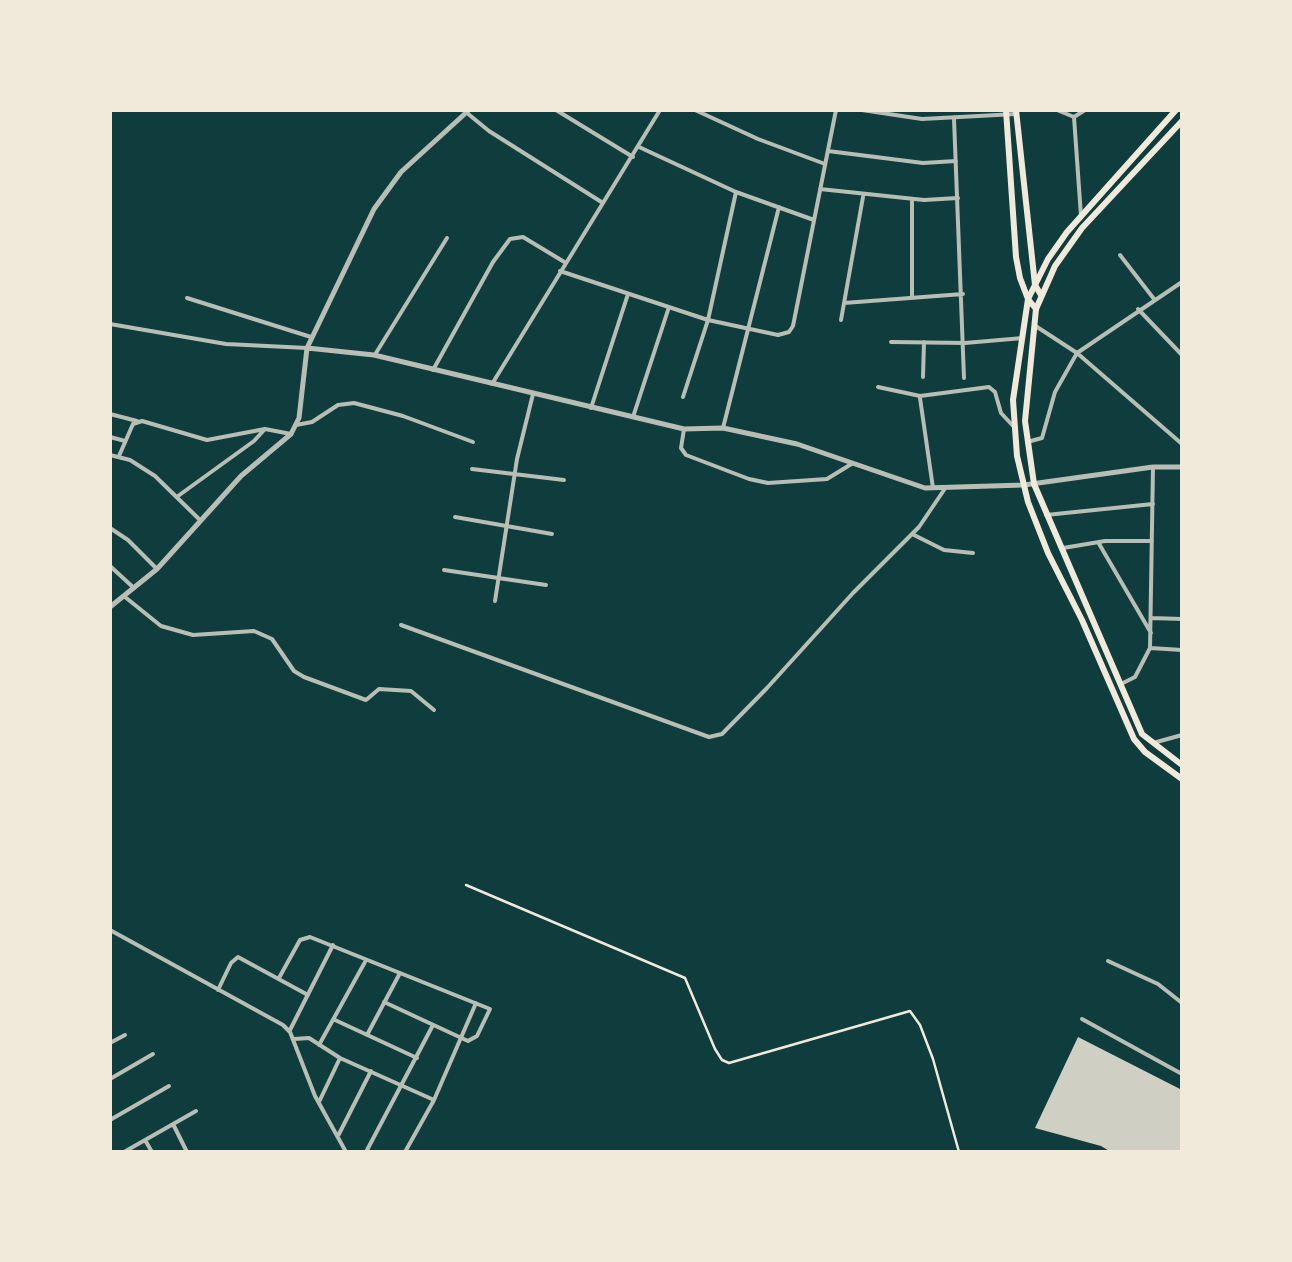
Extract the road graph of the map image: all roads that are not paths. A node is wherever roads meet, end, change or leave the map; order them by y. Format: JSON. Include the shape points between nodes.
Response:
{"nodes":[{"id":1,"x":556,"y":110,"type":"edge"},
{"id":2,"x":660,"y":110,"type":"edge"},
{"id":3,"x":695,"y":110,"type":"edge"},
{"id":4,"x":836,"y":110,"type":"edge"},
{"id":5,"x":862,"y":110,"type":"edge"},
{"id":6,"x":1057,"y":110,"type":"edge"},
{"id":7,"x":1085,"y":110,"type":"edge"},
{"id":8,"x":1176,"y":110,"type":"edge"},
{"id":9,"x":468,"y":111,"type":"edge"},
{"id":10,"x":1016,"y":112,"type":"edge"},
{"id":11,"x":1006,"y":113,"type":"edge"},
{"id":12,"x":1074,"y":116,"type":"junction"},
{"id":13,"x":954,"y":119,"type":"junction"},
{"id":14,"x":1182,"y":121,"type":"edge"},
{"id":15,"x":639,"y":148,"type":"junction"},
{"id":16,"x":828,"y":151,"type":"junction"},
{"id":17,"x":633,"y":157,"type":"junction"},
{"id":18,"x":956,"y":161,"type":"junction"},
{"id":19,"x":825,"y":164,"type":"junction"},
{"id":20,"x":820,"y":188,"type":"junction"},
{"id":21,"x":736,"y":192,"type":"junction"},
{"id":22,"x":863,"y":195,"type":"junction"},
{"id":23,"x":958,"y":198,"type":"junction"},
{"id":24,"x":912,"y":199,"type":"junction"},
{"id":25,"x":603,"y":204,"type":"junction"},
{"id":26,"x":779,"y":208,"type":"junction"},
{"id":27,"x":1082,"y":216,"type":"junction"},
{"id":28,"x":814,"y":220,"type":"junction"},
{"id":29,"x":447,"y":238,"type":"dead end"},
{"id":30,"x":1120,"y":255,"type":"dead end"},
{"id":31,"x":566,"y":263,"type":"junction"},
{"id":32,"x":560,"y":271,"type":"junction"},
{"id":33,"x":1182,"y":282,"type":"edge"},
{"id":34,"x":1034,"y":285,"type":"junction"},
{"id":35,"x":628,"y":294,"type":"junction"},
{"id":36,"x":963,"y":294,"type":"junction"},
{"id":37,"x":1041,"y":295,"type":"junction"},
{"id":38,"x":187,"y":298,"type":"dead end"},
{"id":39,"x":912,"y":298,"type":"junction"},
{"id":40,"x":1028,"y":299,"type":"junction"},
{"id":41,"x":1154,"y":299,"type":"junction"},
{"id":42,"x":844,"y":303,"type":"junction"},
{"id":43,"x":669,"y":307,"type":"junction"},
{"id":44,"x":1036,"y":309,"type":"junction"},
{"id":45,"x":1138,"y":309,"type":"junction"},
{"id":46,"x":708,"y":320,"type":"junction"},
{"id":47,"x":841,"y":320,"type":"dead end"},
{"id":48,"x":110,"y":324,"type":"edge"},
{"id":49,"x":1033,"y":325,"type":"junction"},
{"id":50,"x":750,"y":329,"type":"junction"},
{"id":51,"x":311,"y":337,"type":"junction"},
{"id":52,"x":1023,"y":338,"type":"junction"},
{"id":53,"x":891,"y":342,"type":"dead end"},
{"id":54,"x":924,"y":342,"type":"junction"},
{"id":55,"x":965,"y":343,"type":"junction"},
{"id":56,"x":307,"y":348,"type":"junction"},
{"id":57,"x":1077,"y":354,"type":"junction"},
{"id":58,"x":374,"y":355,"type":"junction"},
{"id":59,"x":1182,"y":356,"type":"edge"},
{"id":60,"x":433,"y":370,"type":"junction"},
{"id":61,"x":924,"y":377,"type":"dead end"},
{"id":62,"x":964,"y":378,"type":"dead end"},
{"id":63,"x":492,"y":384,"type":"junction"},
{"id":64,"x":878,"y":386,"type":"dead end"},
{"id":65,"x":533,"y":394,"type":"junction"},
{"id":66,"x":920,"y":396,"type":"junction"},
{"id":67,"x":683,"y":397,"type":"dead end"},
{"id":68,"x":592,"y":408,"type":"junction"},
{"id":69,"x":110,"y":414,"type":"edge"},
{"id":70,"x":633,"y":418,"type":"junction"},
{"id":71,"x":137,"y":421,"type":"junction"},
{"id":72,"x":296,"y":424,"type":"junction"},
{"id":73,"x":684,"y":428,"type":"junction"},
{"id":74,"x":723,"y":428,"type":"junction"},
{"id":75,"x":1015,"y":428,"type":"junction"},
{"id":76,"x":265,"y":429,"type":"junction"},
{"id":77,"x":291,"y":434,"type":"junction"},
{"id":78,"x":110,"y":437,"type":"edge"},
{"id":79,"x":125,"y":441,"type":"junction"},
{"id":80,"x":472,"y":442,"type":"dead end"},
{"id":81,"x":1027,"y":442,"type":"junction"},
{"id":82,"x":1182,"y":444,"type":"edge"},
{"id":83,"x":110,"y":454,"type":"edge"},
{"id":84,"x":119,"y":456,"type":"junction"},
{"id":85,"x":854,"y":463,"type":"junction"},
{"id":86,"x":1153,"y":467,"type":"junction"},
{"id":87,"x":1182,"y":467,"type":"edge"},
{"id":88,"x":472,"y":469,"type":"dead end"},
{"id":89,"x":514,"y":473,"type":"junction"},
{"id":90,"x":564,"y":480,"type":"dead end"},
{"id":91,"x":1034,"y":484,"type":"junction"},
{"id":92,"x":1024,"y":485,"type":"junction"},
{"id":93,"x":946,"y":487,"type":"junction"},
{"id":94,"x":933,"y":488,"type":"junction"},
{"id":95,"x":178,"y":496,"type":"junction"},
{"id":96,"x":1153,"y":504,"type":"junction"},
{"id":97,"x":1046,"y":515,"type":"junction"},
{"id":98,"x":454,"y":517,"type":"dead end"},
{"id":99,"x":200,"y":520,"type":"junction"},
{"id":100,"x":506,"y":525,"type":"junction"},
{"id":101,"x":110,"y":528,"type":"edge"},
{"id":102,"x":552,"y":534,"type":"dead end"},
{"id":103,"x":912,"y":534,"type":"junction"},
{"id":104,"x":1152,"y":541,"type":"junction"},
{"id":105,"x":1098,"y":542,"type":"junction"},
{"id":106,"x":1061,"y":548,"type":"junction"},
{"id":107,"x":973,"y":554,"type":"dead end"},
{"id":108,"x":110,"y":566,"type":"edge"},
{"id":109,"x":157,"y":569,"type":"junction"},
{"id":110,"x":444,"y":570,"type":"dead end"},
{"id":111,"x":498,"y":578,"type":"junction"},
{"id":112,"x":546,"y":585,"type":"dead end"},
{"id":113,"x":134,"y":588,"type":"junction"},
{"id":114,"x":124,"y":596,"type":"junction"},
{"id":115,"x":495,"y":601,"type":"dead end"},
{"id":116,"x":110,"y":607,"type":"edge"},
{"id":117,"x":1152,"y":618,"type":"junction"},
{"id":118,"x":1182,"y":619,"type":"edge"},
{"id":119,"x":400,"y":625,"type":"dead end"},
{"id":120,"x":1151,"y":633,"type":"junction"},
{"id":121,"x":1150,"y":648,"type":"junction"},
{"id":122,"x":1182,"y":650,"type":"edge"},
{"id":123,"x":1121,"y":684,"type":"junction"},
{"id":124,"x":434,"y":710,"type":"dead end"},
{"id":125,"x":1182,"y":735,"type":"edge"},
{"id":126,"x":1153,"y":744,"type":"junction"},
{"id":127,"x":1182,"y":765,"type":"edge"},
{"id":128,"x":1182,"y":779,"type":"edge"},
{"id":129,"x":110,"y":930,"type":"edge"},
{"id":130,"x":332,"y":945,"type":"junction"},
{"id":131,"x":366,"y":960,"type":"junction"},
{"id":132,"x":1108,"y":960,"type":"dead end"},
{"id":133,"x":400,"y":974,"type":"junction"},
{"id":134,"x":279,"y":978,"type":"junction"},
{"id":135,"x":218,"y":990,"type":"junction"},
{"id":136,"x":308,"y":994,"type":"junction"},
{"id":137,"x":384,"y":1002,"type":"junction"},
{"id":138,"x":476,"y":1003,"type":"junction"},
{"id":139,"x":1182,"y":1003,"type":"edge"},
{"id":140,"x":334,"y":1019,"type":"junction"},
{"id":141,"x":1082,"y":1019,"type":"dead end"},
{"id":142,"x":433,"y":1025,"type":"junction"},
{"id":143,"x":290,"y":1032,"type":"junction"},
{"id":144,"x":125,"y":1035,"type":"dead end"},
{"id":145,"x":367,"y":1035,"type":"junction"},
{"id":146,"x":462,"y":1038,"type":"junction"},
{"id":147,"x":293,"y":1039,"type":"junction"},
{"id":148,"x":110,"y":1043,"type":"edge"},
{"id":149,"x":319,"y":1045,"type":"junction"},
{"id":150,"x":153,"y":1054,"type":"dead end"},
{"id":151,"x":340,"y":1058,"type":"junction"},
{"id":152,"x":417,"y":1058,"type":"junction"},
{"id":153,"x":371,"y":1072,"type":"junction"},
{"id":154,"x":1182,"y":1074,"type":"edge"},
{"id":155,"x":110,"y":1079,"type":"edge"},
{"id":156,"x":168,"y":1086,"type":"dead end"},
{"id":157,"x":404,"y":1086,"type":"junction"},
{"id":158,"x":434,"y":1100,"type":"junction"},
{"id":159,"x":319,"y":1102,"type":"junction"},
{"id":160,"x":196,"y":1111,"type":"dead end"},
{"id":161,"x":110,"y":1120,"type":"edge"},
{"id":162,"x":173,"y":1124,"type":"junction"},
{"id":163,"x":338,"y":1136,"type":"junction"},
{"id":164,"x":145,"y":1140,"type":"junction"},
{"id":165,"x":124,"y":1152,"type":"edge"},
{"id":166,"x":152,"y":1152,"type":"edge"},
{"id":167,"x":187,"y":1152,"type":"edge"},
{"id":168,"x":346,"y":1152,"type":"edge"},
{"id":169,"x":366,"y":1152,"type":"edge"},
{"id":170,"x":404,"y":1152,"type":"edge"}],
"edges":[{"from":1,"to":17,"type":"street"},
{"from":2,"to":15,"type":"street"},
{"from":3,"to":19,"type":"street"},
{"from":4,"to":16,"type":"street"},
{"from":5,"to":13,"type":"street"},
{"from":6,"to":12,"type":"street"},
{"from":7,"to":12,"type":"street"},
{"from":8,"to":27,"type":"main road"},
{"from":9,"to":25,"type":"street"},
{"from":9,"to":51,"type":"street","via":[[387,188]]},
{"from":10,"to":11,"type":"street"},
{"from":10,"to":34,"type":"main road"},
{"from":11,"to":13,"type":"street"},
{"from":11,"to":40,"type":"main road","via":[[1012,224]]},
{"from":12,"to":27,"type":"street"},
{"from":13,"to":18,"type":"street"},
{"from":14,"to":37,"type":"main road","via":[[1082,228]]},
{"from":15,"to":17,"type":"street"},
{"from":15,"to":21,"type":"street"},
{"from":16,"to":18,"type":"street"},
{"from":16,"to":19,"type":"street"},
{"from":17,"to":25,"type":"street"},
{"from":18,"to":23,"type":"street"},
{"from":19,"to":20,"type":"street"},
{"from":20,"to":22,"type":"street"},
{"from":20,"to":28,"type":"street"},
{"from":21,"to":26,"type":"street"},
{"from":21,"to":46,"type":"street"},
{"from":22,"to":24,"type":"street"},
{"from":22,"to":42,"type":"street"},
{"from":23,"to":24,"type":"street"},
{"from":23,"to":36,"type":"street"},
{"from":24,"to":39,"type":"street"},
{"from":25,"to":31,"type":"street"},
{"from":26,"to":28,"type":"street"},
{"from":26,"to":50,"type":"street"},
{"from":27,"to":34,"type":"main road"},
{"from":28,"to":50,"type":"street","via":[[792,329],[778,335]]},
{"from":29,"to":58,"type":"street"},
{"from":30,"to":41,"type":"street"},
{"from":31,"to":32,"type":"street"},
{"from":31,"to":60,"type":"street","via":[[523,237],[510,239]]},
{"from":32,"to":35,"type":"street"},
{"from":32,"to":63,"type":"street"},
{"from":33,"to":41,"type":"street"},
{"from":34,"to":37,"type":"main road"},
{"from":34,"to":40,"type":"main road"},
{"from":35,"to":43,"type":"street"},
{"from":35,"to":68,"type":"street"},
{"from":36,"to":39,"type":"street"},
{"from":36,"to":55,"type":"street"},
{"from":37,"to":44,"type":"main road"},
{"from":38,"to":51,"type":"street"},
{"from":39,"to":42,"type":"street"},
{"from":40,"to":44,"type":"main road"},
{"from":40,"to":52,"type":"main road"},
{"from":41,"to":45,"type":"street"},
{"from":42,"to":47,"type":"street"},
{"from":43,"to":46,"type":"street"},
{"from":43,"to":70,"type":"street"},
{"from":44,"to":49,"type":"main road"},
{"from":45,"to":57,"type":"street"},
{"from":45,"to":59,"type":"street"},
{"from":46,"to":50,"type":"street"},
{"from":46,"to":67,"type":"street"},
{"from":48,"to":56,"type":"street","via":[[226,344]]},
{"from":49,"to":57,"type":"street"},
{"from":49,"to":81,"type":"main road"},
{"from":50,"to":74,"type":"street"},
{"from":51,"to":56,"type":"street"},
{"from":52,"to":55,"type":"street"},
{"from":52,"to":75,"type":"main road"},
{"from":53,"to":54,"type":"street"},
{"from":54,"to":55,"type":"street"},
{"from":54,"to":61,"type":"street"},
{"from":55,"to":62,"type":"street"},
{"from":56,"to":58,"type":"street"},
{"from":56,"to":72,"type":"street"},
{"from":57,"to":81,"type":"street","via":[[1042,438]]},
{"from":57,"to":82,"type":"street"},
{"from":58,"to":60,"type":"street"},
{"from":60,"to":63,"type":"street"},
{"from":63,"to":65,"type":"street"},
{"from":64,"to":66,"type":"street"},
{"from":65,"to":68,"type":"street"},
{"from":65,"to":89,"type":"street"},
{"from":66,"to":75,"type":"street","via":[[989,387]]},
{"from":66,"to":94,"type":"street"},
{"from":68,"to":70,"type":"street"},
{"from":69,"to":71,"type":"street"},
{"from":70,"to":73,"type":"street"},
{"from":71,"to":76,"type":"street","via":[[207,440]]},
{"from":71,"to":79,"type":"street"},
{"from":72,"to":77,"type":"street"},
{"from":72,"to":80,"type":"street","via":[[354,404]]},
{"from":73,"to":74,"type":"street"},
{"from":73,"to":85,"type":"street","via":[[682,452],[749,479],[826,479]]},
{"from":74,"to":85,"type":"street"},
{"from":75,"to":92,"type":"main road"},
{"from":76,"to":77,"type":"street"},
{"from":76,"to":95,"type":"street"},
{"from":77,"to":99,"type":"street"},
{"from":78,"to":79,"type":"street"},
{"from":79,"to":84,"type":"street"},
{"from":81,"to":91,"type":"main road"},
{"from":83,"to":84,"type":"street"},
{"from":84,"to":95,"type":"street"},
{"from":85,"to":94,"type":"street"},
{"from":86,"to":87,"type":"street"},
{"from":86,"to":91,"type":"street"},
{"from":86,"to":96,"type":"street"},
{"from":88,"to":89,"type":"street"},
{"from":89,"to":90,"type":"street"},
{"from":89,"to":100,"type":"street"},
{"from":91,"to":92,"type":"street"},
{"from":91,"to":97,"type":"main road"},
{"from":92,"to":93,"type":"street"},
{"from":92,"to":128,"type":"main road","via":[[1134,740]]},
{"from":93,"to":94,"type":"street"},
{"from":93,"to":103,"type":"street"},
{"from":95,"to":99,"type":"street"},
{"from":96,"to":97,"type":"street"},
{"from":96,"to":104,"type":"street"},
{"from":97,"to":106,"type":"main road"},
{"from":98,"to":100,"type":"street"},
{"from":99,"to":109,"type":"street"},
{"from":100,"to":102,"type":"street"},
{"from":100,"to":111,"type":"street"},
{"from":101,"to":109,"type":"street"},
{"from":103,"to":107,"type":"street","via":[[944,550]]},
{"from":103,"to":119,"type":"street","via":[[736,721],[709,737]]},
{"from":104,"to":105,"type":"street"},
{"from":104,"to":117,"type":"street"},
{"from":105,"to":106,"type":"street"},
{"from":105,"to":120,"type":"street"},
{"from":106,"to":123,"type":"main road"},
{"from":108,"to":113,"type":"street"},
{"from":109,"to":113,"type":"street"},
{"from":110,"to":111,"type":"street"},
{"from":111,"to":112,"type":"street"},
{"from":111,"to":115,"type":"street"},
{"from":113,"to":114,"type":"street"},
{"from":114,"to":116,"type":"street"},
{"from":114,"to":124,"type":"street","via":[[161,626],[192,635],[254,631],[272,638],[304,676],[366,700],[379,689],[410,692]]},
{"from":117,"to":118,"type":"street"},
{"from":117,"to":120,"type":"street"},
{"from":120,"to":121,"type":"street"},
{"from":121,"to":122,"type":"street"},
{"from":121,"to":123,"type":"street","via":[[1135,677]]},
{"from":123,"to":126,"type":"main road"},
{"from":125,"to":126,"type":"street"},
{"from":126,"to":127,"type":"main road"},
{"from":129,"to":135,"type":"street"},
{"from":130,"to":131,"type":"street"},
{"from":130,"to":134,"type":"street","via":[[304,937]]},
{"from":130,"to":136,"type":"street"},
{"from":131,"to":133,"type":"street"},
{"from":131,"to":140,"type":"street"},
{"from":132,"to":139,"type":"street"},
{"from":133,"to":137,"type":"street"},
{"from":133,"to":138,"type":"street"},
{"from":134,"to":135,"type":"street","via":[[238,957]]},
{"from":134,"to":136,"type":"street"},
{"from":135,"to":143,"type":"street"},
{"from":136,"to":143,"type":"street"},
{"from":137,"to":142,"type":"street"},
{"from":137,"to":145,"type":"street"},
{"from":138,"to":146,"type":"street"},
{"from":138,"to":146,"type":"street","via":[[490,1009],[477,1036]]},
{"from":140,"to":145,"type":"street"},
{"from":140,"to":149,"type":"street"},
{"from":141,"to":154,"type":"street"},
{"from":142,"to":146,"type":"street"},
{"from":142,"to":152,"type":"street"},
{"from":143,"to":147,"type":"street"},
{"from":144,"to":148,"type":"street"},
{"from":145,"to":152,"type":"street"},
{"from":146,"to":158,"type":"street"},
{"from":147,"to":149,"type":"street"},
{"from":147,"to":159,"type":"street"},
{"from":149,"to":151,"type":"street"},
{"from":150,"to":155,"type":"street"},
{"from":151,"to":153,"type":"street"},
{"from":151,"to":159,"type":"street"},
{"from":152,"to":157,"type":"street"},
{"from":153,"to":157,"type":"street"},
{"from":153,"to":163,"type":"street"},
{"from":156,"to":161,"type":"street"},
{"from":157,"to":158,"type":"street"},
{"from":157,"to":169,"type":"street"},
{"from":158,"to":170,"type":"street"},
{"from":159,"to":163,"type":"street"},
{"from":160,"to":162,"type":"street"},
{"from":162,"to":164,"type":"street"},
{"from":162,"to":167,"type":"street"},
{"from":163,"to":168,"type":"street"},
{"from":164,"to":165,"type":"street"},
{"from":164,"to":166,"type":"street"}]}
